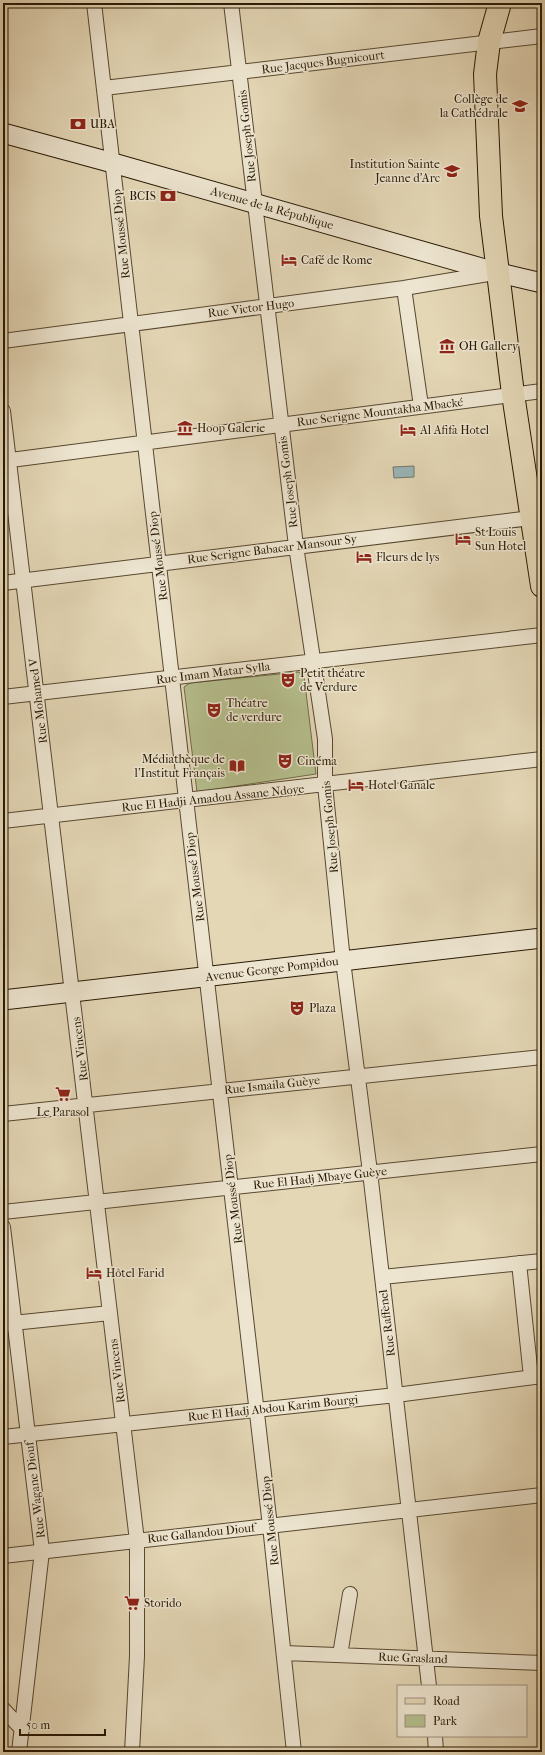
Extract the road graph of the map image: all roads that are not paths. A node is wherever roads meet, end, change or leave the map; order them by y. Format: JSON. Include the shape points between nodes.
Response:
{"nodes":[{"id":1,"x":94,"y":3,"type":"edge"},
{"id":2,"x":232,"y":3,"type":"edge"},
{"id":3,"x":500,"y":3,"type":"edge"},
{"id":4,"x":542,"y":36,"type":"edge"},
{"id":5,"x":489,"y":42,"type":"junction"},
{"id":6,"x":240,"y":72,"type":"junction"},
{"id":7,"x":104,"y":88,"type":"junction"},
{"id":8,"x":3,"y":133,"type":"edge"},
{"id":9,"x":113,"y":163,"type":"junction"},
{"id":10,"x":254,"y":203,"type":"junction"},
{"id":11,"x":499,"y":273,"type":"junction"},
{"id":12,"x":542,"y":283,"type":"edge"},
{"id":13,"x":404,"y":288,"type":"junction"},
{"id":14,"x":268,"y":306,"type":"junction"},
{"id":15,"x":132,"y":324,"type":"junction"},
{"id":16,"x":3,"y":341,"type":"edge"},
{"id":17,"x":542,"y":390,"type":"edge"},
{"id":18,"x":513,"y":394,"type":"junction"},
{"id":19,"x":421,"y":406,"type":"junction"},
{"id":20,"x":3,"y":411,"type":"edge"},
{"id":21,"x":282,"y":424,"type":"junction"},
{"id":22,"x":145,"y":442,"type":"junction"},
{"id":23,"x":6,"y":460,"type":"edge"},
{"id":24,"x":537,"y":517,"type":"edge"},
{"id":25,"x":296,"y":546,"type":"junction"},
{"id":26,"x":159,"y":563,"type":"junction"},
{"id":27,"x":23,"y":581,"type":"junction"},
{"id":28,"x":3,"y":583,"type":"edge"},
{"id":29,"x":542,"y":586,"type":"edge"},
{"id":30,"x":542,"y":635,"type":"edge"},
{"id":31,"x":314,"y":661,"type":"junction"},
{"id":32,"x":172,"y":678,"type":"junction"},
{"id":33,"x":37,"y":693,"type":"junction"},
{"id":34,"x":3,"y":697,"type":"edge"},
{"id":35,"x":542,"y":759,"type":"edge"},
{"id":36,"x":325,"y":785,"type":"junction"},
{"id":37,"x":186,"y":800,"type":"junction"},
{"id":38,"x":52,"y":816,"type":"junction"},
{"id":39,"x":3,"y":821,"type":"edge"},
{"id":40,"x":542,"y":938,"type":"edge"},
{"id":41,"x":343,"y":961,"type":"junction"},
{"id":42,"x":207,"y":976,"type":"junction"},
{"id":43,"x":73,"y":992,"type":"junction"},
{"id":44,"x":3,"y":1000,"type":"edge"},
{"id":45,"x":542,"y":1056,"type":"edge"},
{"id":46,"x":358,"y":1076,"type":"junction"},
{"id":47,"x":220,"y":1091,"type":"junction"},
{"id":48,"x":86,"y":1105,"type":"junction"},
{"id":49,"x":3,"y":1114,"type":"edge"},
{"id":50,"x":542,"y":1154,"type":"edge"},
{"id":51,"x":370,"y":1172,"type":"junction"},
{"id":52,"x":231,"y":1188,"type":"junction"},
{"id":53,"x":97,"y":1202,"type":"junction"},
{"id":54,"x":3,"y":1212,"type":"edge"},
{"id":55,"x":3,"y":1227,"type":"edge"},
{"id":56,"x":542,"y":1261,"type":"edge"},
{"id":57,"x":519,"y":1263,"type":"junction"},
{"id":58,"x":382,"y":1277,"type":"junction"},
{"id":59,"x":110,"y":1312,"type":"junction"},
{"id":60,"x":9,"y":1323,"type":"edge"},
{"id":61,"x":536,"y":1376,"type":"edge"},
{"id":62,"x":396,"y":1395,"type":"junction"},
{"id":63,"x":257,"y":1410,"type":"junction"},
{"id":64,"x":123,"y":1424,"type":"junction"},
{"id":65,"x":28,"y":1434,"type":"junction"},
{"id":66,"x":3,"y":1437,"type":"edge"},
{"id":67,"x":542,"y":1495,"type":"edge"},
{"id":68,"x":409,"y":1510,"type":"junction"},
{"id":69,"x":270,"y":1526,"type":"junction"},
{"id":70,"x":137,"y":1541,"type":"junction"},
{"id":71,"x":42,"y":1552,"type":"junction"},
{"id":72,"x":3,"y":1556,"type":"edge"},
{"id":73,"x":350,"y":1594,"type":"dead end"},
{"id":74,"x":284,"y":1653,"type":"junction"},
{"id":75,"x":340,"y":1655,"type":"junction"},
{"id":76,"x":426,"y":1659,"type":"junction"},
{"id":77,"x":542,"y":1663,"type":"edge"},
{"id":78,"x":429,"y":1685,"type":"edge"},
{"id":79,"x":3,"y":1709,"type":"edge"},
{"id":80,"x":21,"y":1728,"type":"junction"},
{"id":81,"x":435,"y":1737,"type":"edge"},
{"id":82,"x":19,"y":1752,"type":"edge"},
{"id":83,"x":132,"y":1752,"type":"edge"},
{"id":84,"x":294,"y":1752,"type":"edge"},
{"id":85,"x":436,"y":1752,"type":"edge"}],
"edges":[{"from":1,"to":7,"type":"street","name":"Rue Moussé Diop"},
{"from":2,"to":6,"type":"street","name":"Rue Joseph Gomis"},
{"from":3,"to":5,"type":"main road"},
{"from":4,"to":5,"type":"street","name":"Rue Jacques Bugnicourt"},
{"from":5,"to":6,"type":"street","name":"Rue Jacques Bugnicourt"},
{"from":5,"to":11,"type":"main road","via":[[485,74],[491,216]]},
{"from":6,"to":7,"type":"street","name":"Rue Jacques Bugnicourt"},
{"from":6,"to":10,"type":"street","name":"Rue Joseph Gomis"},
{"from":7,"to":9,"type":"street","name":"Rue Moussé Diop"},
{"from":8,"to":9,"type":"street","name":"Avenue de la République"},
{"from":9,"to":10,"type":"street","name":"Avenue de la République"},
{"from":9,"to":15,"type":"street","name":"Rue Moussé Diop"},
{"from":10,"to":11,"type":"street","name":"Avenue de la République"},
{"from":10,"to":14,"type":"street","name":"Rue Joseph Gomis"},
{"from":11,"to":12,"type":"street","name":"Avenue de la République"},
{"from":11,"to":13,"type":"street","name":"Rue Victor Hugo"},
{"from":11,"to":18,"type":"main road"},
{"from":13,"to":14,"type":"street","name":"Rue Victor Hugo"},
{"from":13,"to":19,"type":"street"},
{"from":14,"to":15,"type":"street","name":"Rue Victor Hugo"},
{"from":14,"to":21,"type":"street","name":"Rue Joseph Gomis"},
{"from":15,"to":16,"type":"street","name":"Rue Victor Hugo"},
{"from":15,"to":22,"type":"street","name":"Rue Moussé Diop"},
{"from":17,"to":18,"type":"street","name":"Rue Serigne Mountakha Mbacké"},
{"from":18,"to":19,"type":"street","name":"Rue Serigne Mountakha Mbacké"},
{"from":18,"to":24,"type":"main road"},
{"from":19,"to":21,"type":"street","name":"Rue Serigne Mountakha Mbacké"},
{"from":20,"to":23,"type":"street","name":"Rue Mohamed V"},
{"from":21,"to":22,"type":"street","name":"Rue Serigne Mountakha Mbacké"},
{"from":21,"to":25,"type":"street","name":"Rue Joseph Gomis"},
{"from":22,"to":23,"type":"street","name":"Rue Serigne Mountakha Mbacké"},
{"from":22,"to":26,"type":"street","name":"Rue Moussé Diop"},
{"from":23,"to":27,"type":"street","name":"Rue Mohamed V"},
{"from":24,"to":25,"type":"street","name":"Rue Serigne Babacar Mansour Sy"},
{"from":24,"to":29,"type":"main road"},
{"from":25,"to":26,"type":"street","name":"Rue Serigne Babacar Mansour Sy"},
{"from":25,"to":31,"type":"street","name":"Rue Joseph Gomis"},
{"from":26,"to":27,"type":"street","name":"Rue Serigne Babacar Mansour Sy"},
{"from":26,"to":32,"type":"street","name":"Rue Moussé Diop"},
{"from":27,"to":28,"type":"street","name":"Rue Serigne Babacar Mansour Sy"},
{"from":27,"to":33,"type":"street","name":"Rue Mohamed V"},
{"from":30,"to":31,"type":"street","name":"Rue Imam Matar Sylla"},
{"from":31,"to":32,"type":"street","name":"Rue Imam Matar Sylla"},
{"from":31,"to":36,"type":"street","name":"Rue Joseph Gomis","via":[[325,739]]},
{"from":32,"to":33,"type":"street","name":"Rue Imam Matar Sylla"},
{"from":32,"to":37,"type":"street","name":"Rue Moussé Diop"},
{"from":33,"to":34,"type":"street","name":"Rue Imam Matar Sylla"},
{"from":33,"to":38,"type":"street","name":"Rue Mohamed V"},
{"from":35,"to":36,"type":"street","name":"Rue El Hadji Amadou Assane Ndoye"},
{"from":36,"to":37,"type":"street","name":"Rue El Hadji Amadou Assane Ndoye"},
{"from":36,"to":41,"type":"street","name":"Rue Joseph Gomis"},
{"from":37,"to":38,"type":"street","name":"Rue El Hadji Amadou Assane Ndoye"},
{"from":37,"to":42,"type":"street","name":"Rue Moussé Diop"},
{"from":38,"to":39,"type":"street","name":"Rue El Hadji Amadou Assane Ndoye"},
{"from":38,"to":43,"type":"street","name":"Rue Mohamed V"},
{"from":40,"to":41,"type":"street","name":"Avenue George Pompidou"},
{"from":41,"to":42,"type":"street","name":"Avenue George Pompidou"},
{"from":41,"to":46,"type":"street","name":"Rue Raffenel"},
{"from":42,"to":43,"type":"street","name":"Avenue George Pompidou"},
{"from":42,"to":47,"type":"street","name":"Rue Moussé Diop"},
{"from":43,"to":44,"type":"street","name":"Avenue George Pompidou"},
{"from":43,"to":48,"type":"street","name":"Rue Vincens"},
{"from":45,"to":46,"type":"street","name":"Rue Ismaila Guèye"},
{"from":46,"to":47,"type":"street","name":"Rue Ismaila Guèye"},
{"from":46,"to":51,"type":"street","name":"Rue Raffenel"},
{"from":47,"to":48,"type":"street","name":"Rue Ismaila Guèye"},
{"from":47,"to":52,"type":"street","name":"Rue Moussé Diop"},
{"from":48,"to":49,"type":"street","name":"Rue Ismaila Guèye"},
{"from":48,"to":53,"type":"street","name":"Rue Vincens"},
{"from":50,"to":51,"type":"street","name":"Rue El Hadj Mbaye Guèye"},
{"from":51,"to":52,"type":"street","name":"Rue El Hadj Mbaye Guèye"},
{"from":51,"to":58,"type":"street","name":"Rue Raffenel"},
{"from":52,"to":53,"type":"street","name":"Rue El Hadj Mbaye Guèye"},
{"from":52,"to":63,"type":"street","name":"Rue Moussé Diop"},
{"from":53,"to":54,"type":"street","name":"Rue El Hadj Mbaye Guèye"},
{"from":53,"to":59,"type":"street","name":"Rue Vincens"},
{"from":55,"to":60,"type":"street","name":"Rue Wagane Diouf"},
{"from":56,"to":57,"type":"street"},
{"from":57,"to":58,"type":"street"},
{"from":57,"to":61,"type":"street"},
{"from":58,"to":62,"type":"street","name":"Rue Raffenel"},
{"from":59,"to":60,"type":"street"},
{"from":59,"to":64,"type":"street","name":"Rue Vincens"},
{"from":60,"to":65,"type":"street","name":"Rue Wagane Diouf"},
{"from":61,"to":62,"type":"street","name":"Rue El Hadj Abdou Karim Bourgi"},
{"from":62,"to":63,"type":"street","name":"Rue El Hadj Abdou Karim Bourgi"},
{"from":62,"to":68,"type":"street","name":"Rue Raffenel"},
{"from":63,"to":64,"type":"street","name":"Rue El Hadj Abdou Karim Bourgi"},
{"from":63,"to":69,"type":"street","name":"Rue Moussé Diop"},
{"from":64,"to":65,"type":"street","name":"Rue El Hadj Abdou Karim Bourgi"},
{"from":64,"to":70,"type":"street","name":"Rue Vincens"},
{"from":65,"to":66,"type":"street","name":"Rue El Hadj Abdou Karim Bourgi"},
{"from":65,"to":71,"type":"street","name":"Rue Wagane Diouf"},
{"from":67,"to":68,"type":"street","name":"Rue Gallandou Diouf"},
{"from":68,"to":69,"type":"street","name":"Rue Gallandou Diouf"},
{"from":68,"to":76,"type":"street","name":"Rue Raffenel"},
{"from":69,"to":70,"type":"street","name":"Rue Gallandou Diouf"},
{"from":69,"to":74,"type":"street","name":"Rue Moussé Diop"},
{"from":70,"to":71,"type":"street","name":"Rue Gallandou Diouf"},
{"from":70,"to":83,"type":"street","name":"Rue Vincens"},
{"from":71,"to":72,"type":"street","name":"Rue Gallandou Diouf"},
{"from":71,"to":80,"type":"street","name":"Rue Wagane Diouf"},
{"from":73,"to":75,"type":"street"},
{"from":74,"to":75,"type":"street","name":"Rue Grasland"},
{"from":74,"to":84,"type":"street","name":"Rue Moussé Diop"},
{"from":75,"to":76,"type":"street","name":"Rue Grasland"},
{"from":76,"to":77,"type":"street","name":"Rue Grasland"},
{"from":76,"to":78,"type":"street","name":"Rue Raffenel"},
{"from":79,"to":80,"type":"street"},
{"from":80,"to":82,"type":"street","name":"Rue Wagane Diouf"},
{"from":81,"to":85,"type":"street"}]}
